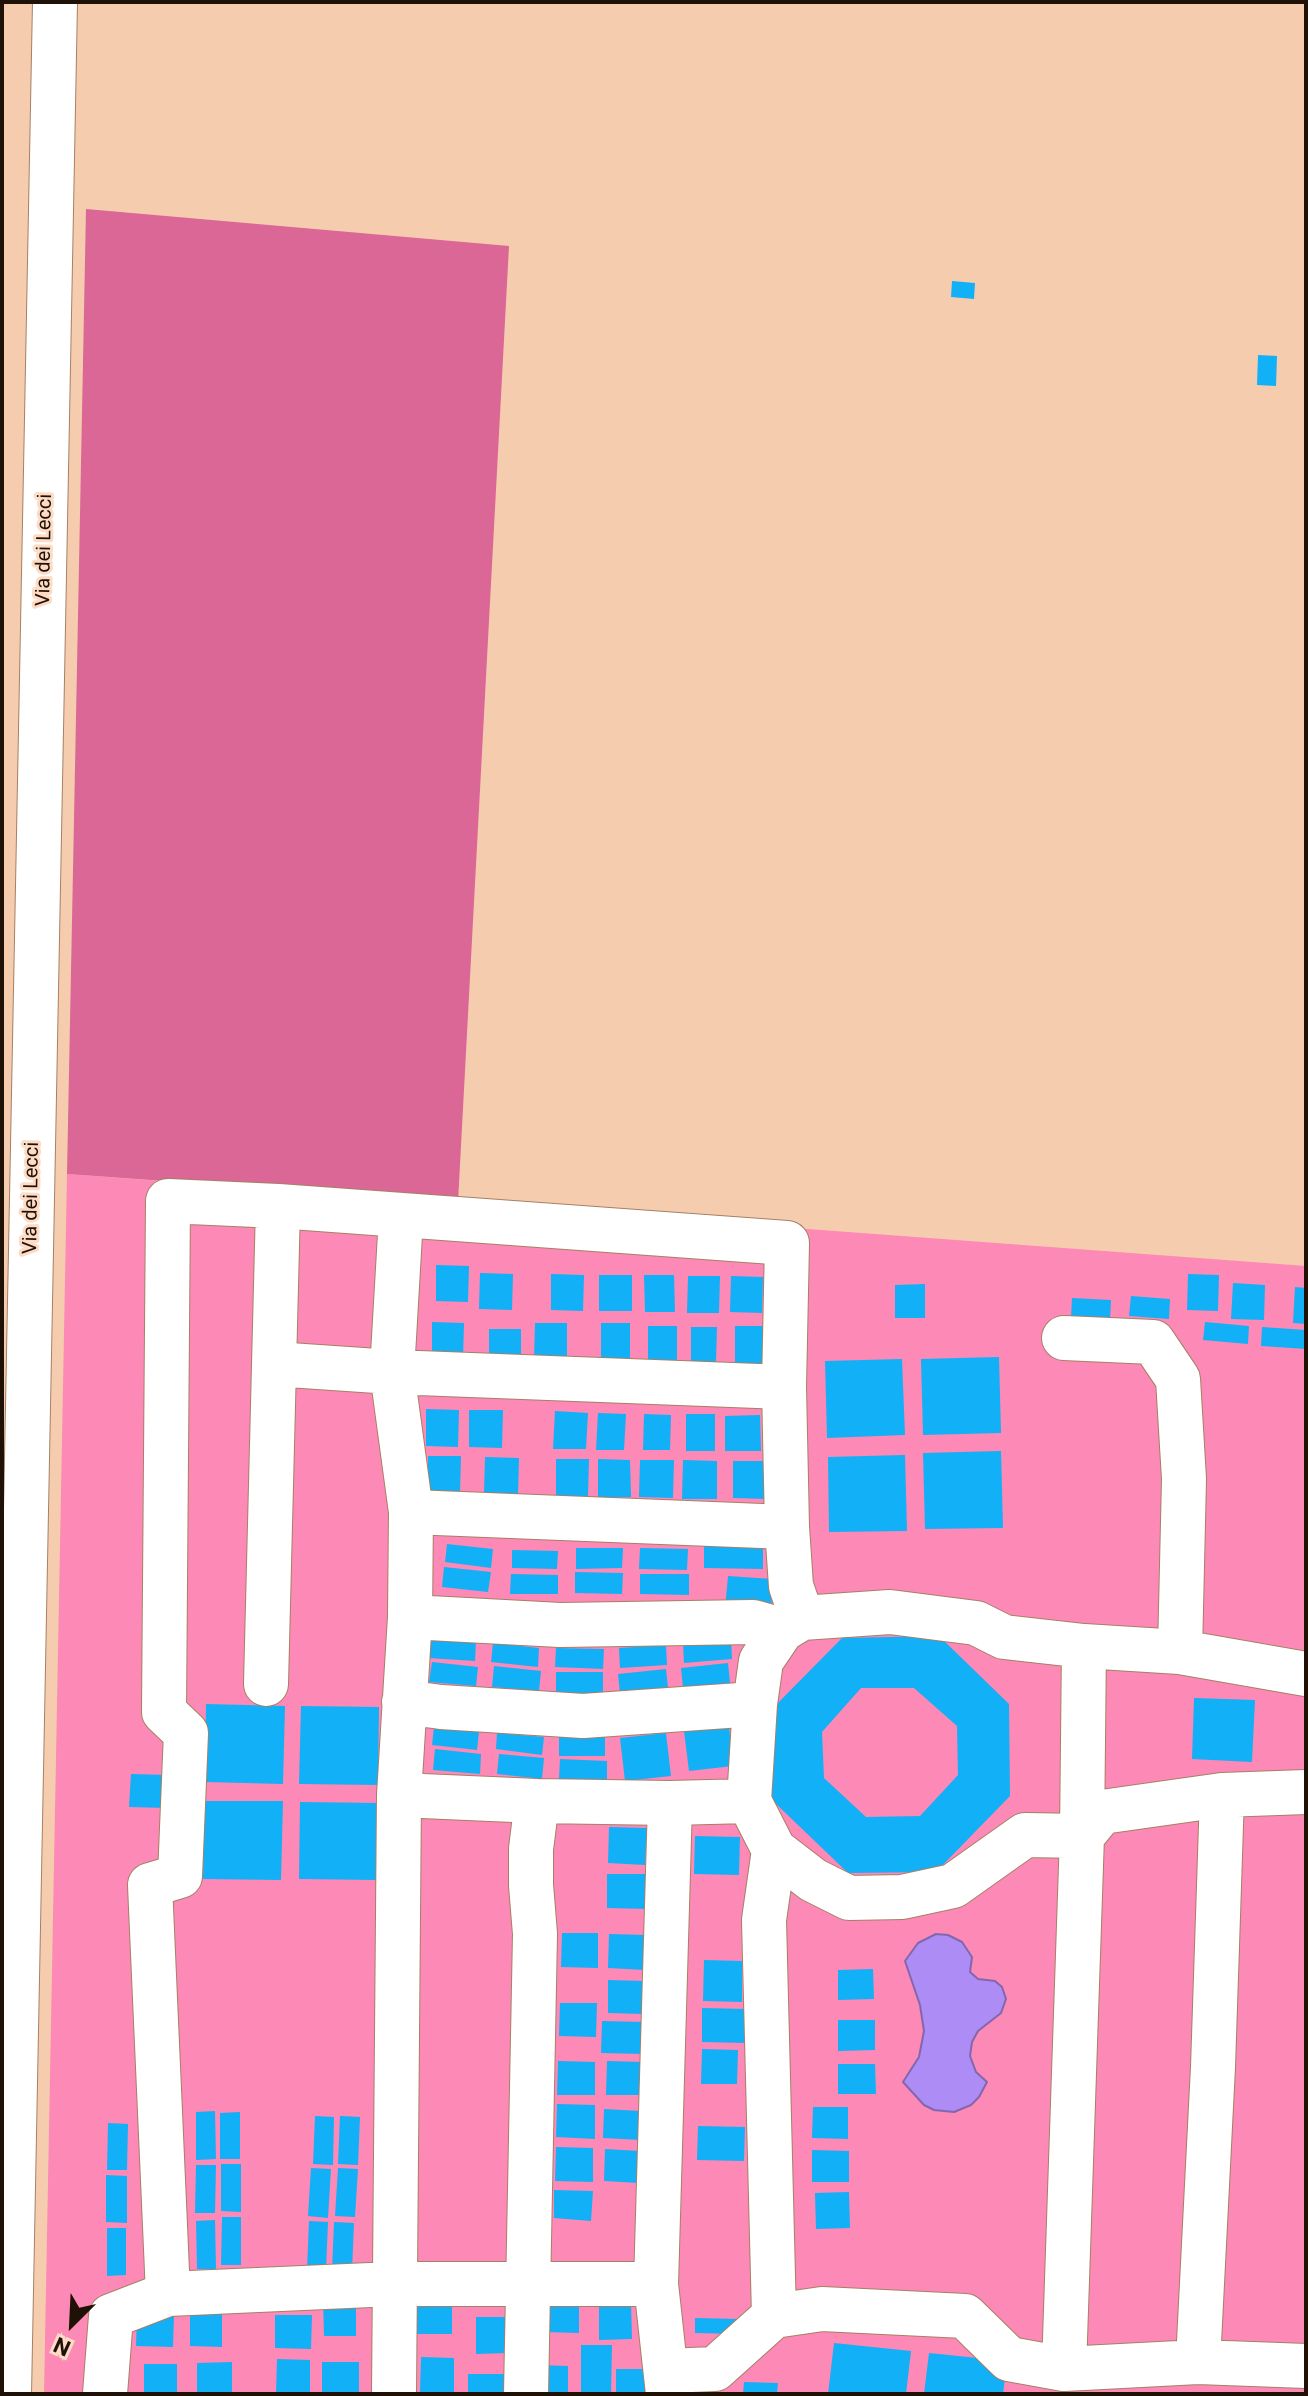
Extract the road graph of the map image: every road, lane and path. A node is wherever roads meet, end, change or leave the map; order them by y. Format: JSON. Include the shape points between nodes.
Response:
{"nodes":[{"id":1,"x":55,"y":2,"type":"edge"},
{"id":2,"x":278,"y":1206,"type":"junction"},
{"id":3,"x":401,"y":1217,"type":"junction"},
{"id":4,"x":1064,"y":1338,"type":"dead end"},
{"id":5,"x":274,"y":1364,"type":"junction"},
{"id":6,"x":392,"y":1372,"type":"junction"},
{"id":7,"x":15,"y":1384,"type":"edge"},
{"id":8,"x":784,"y":1387,"type":"junction"},
{"id":9,"x":411,"y":1512,"type":"junction"},
{"id":10,"x":787,"y":1527,"type":"junction"},
{"id":11,"x":410,"y":1617,"type":"junction"},
{"id":12,"x":792,"y":1624,"type":"junction"},
{"id":13,"x":1084,"y":1646,"type":"junction"},
{"id":14,"x":1180,"y":1652,"type":"junction"},
{"id":15,"x":1306,"y":1674,"type":"edge"},
{"id":16,"x":266,"y":1684,"type":"dead end"},
{"id":17,"x":404,"y":1702,"type":"junction"},
{"id":18,"x":755,"y":1704,"type":"junction"},
{"id":19,"x":1306,"y":1792,"type":"edge"},
{"id":20,"x":399,"y":1795,"type":"junction"},
{"id":21,"x":1222,"y":1795,"type":"junction"},
{"id":22,"x":537,"y":1801,"type":"junction"},
{"id":23,"x":749,"y":1801,"type":"junction"},
{"id":24,"x":670,"y":1803,"type":"junction"},
{"id":25,"x":1082,"y":1836,"type":"junction"},
{"id":26,"x":774,"y":1850,"type":"junction"},
{"id":27,"x":7,"y":2233,"type":"edge"},
{"id":28,"x":528,"y":2283,"type":"junction"},
{"id":29,"x":393,"y":2284,"type":"junction"},
{"id":30,"x":656,"y":2284,"type":"junction"},
{"id":31,"x":168,"y":2294,"type":"junction"},
{"id":32,"x":774,"y":2316,"type":"junction"},
{"id":33,"x":1198,"y":2362,"type":"junction"},
{"id":34,"x":1306,"y":2366,"type":"edge"},
{"id":35,"x":1064,"y":2369,"type":"junction"},
{"id":36,"x":1112,"y":2380,"type":"edge"},
{"id":37,"x":667,"y":2383,"type":"edge"},
{"id":38,"x":9,"y":2394,"type":"edge"},
{"id":39,"x":105,"y":2394,"type":"edge"},
{"id":40,"x":394,"y":2394,"type":"edge"},
{"id":41,"x":526,"y":2394,"type":"edge"}],
"edges":[{"from":1,"to":7,"type":"street","name":"Via dei Lecci"},
{"from":2,"to":3,"type":"street"},
{"from":2,"to":5,"type":"street"},
{"from":2,"to":31,"type":"street","via":[[168,1201],[164,1712],[186,1733],[180,1876],[150,1885]]},
{"from":3,"to":6,"type":"street"},
{"from":3,"to":8,"type":"street","via":[[787,1243]]},
{"from":4,"to":14,"type":"street","via":[[1153,1342],[1178,1379],[1184,1479]]},
{"from":5,"to":6,"type":"street"},
{"from":5,"to":16,"type":"street"},
{"from":6,"to":8,"type":"street"},
{"from":6,"to":9,"type":"street"},
{"from":7,"to":27,"type":"street","name":"Via dei Lecci"},
{"from":8,"to":10,"type":"street"},
{"from":9,"to":10,"type":"street"},
{"from":9,"to":11,"type":"street"},
{"from":10,"to":12,"type":"street"},
{"from":11,"to":12,"type":"street","via":[[560,1625]]},
{"from":11,"to":17,"type":"street"},
{"from":12,"to":13,"type":"street","via":[[890,1612],[976,1623],[1004,1637]]},
{"from":12,"to":18,"type":"street","via":[[761,1661]]},
{"from":13,"to":14,"type":"street"},
{"from":13,"to":25,"type":"street"},
{"from":14,"to":15,"type":"street"},
{"from":17,"to":18,"type":"street","via":[[583,1716]]},
{"from":17,"to":20,"type":"street"},
{"from":18,"to":23,"type":"street"},
{"from":19,"to":21,"type":"street"},
{"from":20,"to":22,"type":"street"},
{"from":20,"to":29,"type":"street"},
{"from":21,"to":25,"type":"street","via":[[1102,1812]]},
{"from":21,"to":33,"type":"street"},
{"from":22,"to":24,"type":"street"},
{"from":22,"to":28,"type":"street","via":[[531,1873],[535,1934]]},
{"from":23,"to":24,"type":"street"},
{"from":23,"to":26,"type":"street"},
{"from":24,"to":30,"type":"street"},
{"from":25,"to":26,"type":"street","via":[[1025,1835],[953,1886],[902,1897],[849,1898],[813,1880]]},
{"from":25,"to":35,"type":"street"},
{"from":26,"to":32,"type":"street","via":[[764,1920]]},
{"from":27,"to":38,"type":"street","name":"Via dei Lecci"},
{"from":28,"to":29,"type":"street"},
{"from":28,"to":30,"type":"street"},
{"from":28,"to":41,"type":"street"},
{"from":29,"to":31,"type":"street"},
{"from":29,"to":40,"type":"street"},
{"from":30,"to":37,"type":"street"},
{"from":31,"to":39,"type":"street","via":[[111,2316]]},
{"from":32,"to":35,"type":"street","via":[[822,2309],[965,2316],[1009,2359]]},
{"from":32,"to":37,"type":"street","via":[[715,2369]]},
{"from":33,"to":34,"type":"street"},
{"from":33,"to":36,"type":"street"},
{"from":35,"to":36,"type":"street"}]}
